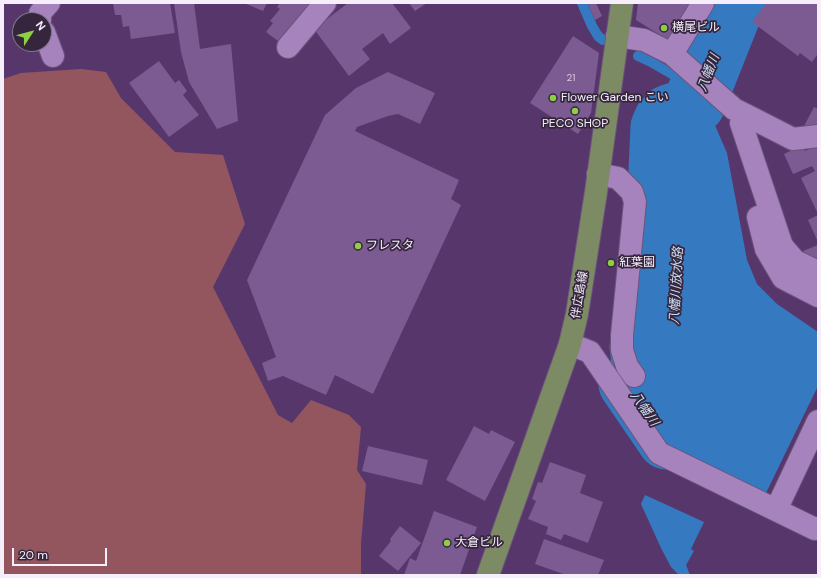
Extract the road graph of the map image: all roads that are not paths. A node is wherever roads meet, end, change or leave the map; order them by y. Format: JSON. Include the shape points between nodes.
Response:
{"nodes":[{"id":1,"x":49,"y":3,"type":"edge"},
{"id":2,"x":325,"y":3,"type":"edge"},
{"id":3,"x":622,"y":3,"type":"edge"},
{"id":4,"x":703,"y":3,"type":"edge"},
{"id":5,"x":41,"y":12,"type":"edge"},
{"id":6,"x":617,"y":36,"type":"junction"},
{"id":7,"x":288,"y":47,"type":"dead end"},
{"id":8,"x":52,"y":52,"type":"edge"},
{"id":9,"x":53,"y":56,"type":"dead end"},
{"id":10,"x":675,"y":56,"type":"junction"},
{"id":11,"x":740,"y":112,"type":"junction"},
{"id":12,"x":818,"y":136,"type":"edge"},
{"id":13,"x":598,"y":174,"type":"junction"},
{"id":14,"x":772,"y":213,"type":"junction"},
{"id":15,"x":818,"y":272,"type":"edge"},
{"id":16,"x":818,"y":296,"type":"edge"},
{"id":17,"x":570,"y":344,"type":"junction"},
{"id":18,"x":634,"y":376,"type":"dead end"},
{"id":19,"x":818,"y":421,"type":"edge"},
{"id":20,"x":776,"y":510,"type":"junction"},
{"id":21,"x":818,"y":528,"type":"edge"},
{"id":22,"x":488,"y":575,"type":"edge"}],
"edges":[{"from":1,"to":5,"type":"street"},
{"from":2,"to":7,"type":"street"},
{"from":3,"to":6,"type":"main road","name":"伴広島線"},
{"from":4,"to":10,"type":"street"},
{"from":6,"to":10,"type":"street","via":[[644,40]]},
{"from":6,"to":13,"type":"main road","name":"伴広島線"},
{"from":8,"to":9,"type":"street"},
{"from":10,"to":11,"type":"street"},
{"from":11,"to":12,"type":"street","via":[[793,139]]},
{"from":11,"to":14,"type":"street","via":[[741,123]]},
{"from":13,"to":17,"type":"main road","name":"伴広島線"},
{"from":13,"to":18,"type":"street","via":[[618,178],[632,192],[635,202],[622,336],[626,366]]},
{"from":14,"to":15,"type":"street","via":[[782,246],[795,261]]},
{"from":14,"to":16,"type":"street","via":[[758,217],[766,249],[783,278]]},
{"from":17,"to":20,"type":"street","via":[[590,352],[659,453]]},
{"from":17,"to":22,"type":"main road","name":"伴広島線"},
{"from":19,"to":20,"type":"street"},
{"from":20,"to":21,"type":"street","via":[[815,529]]}]}
